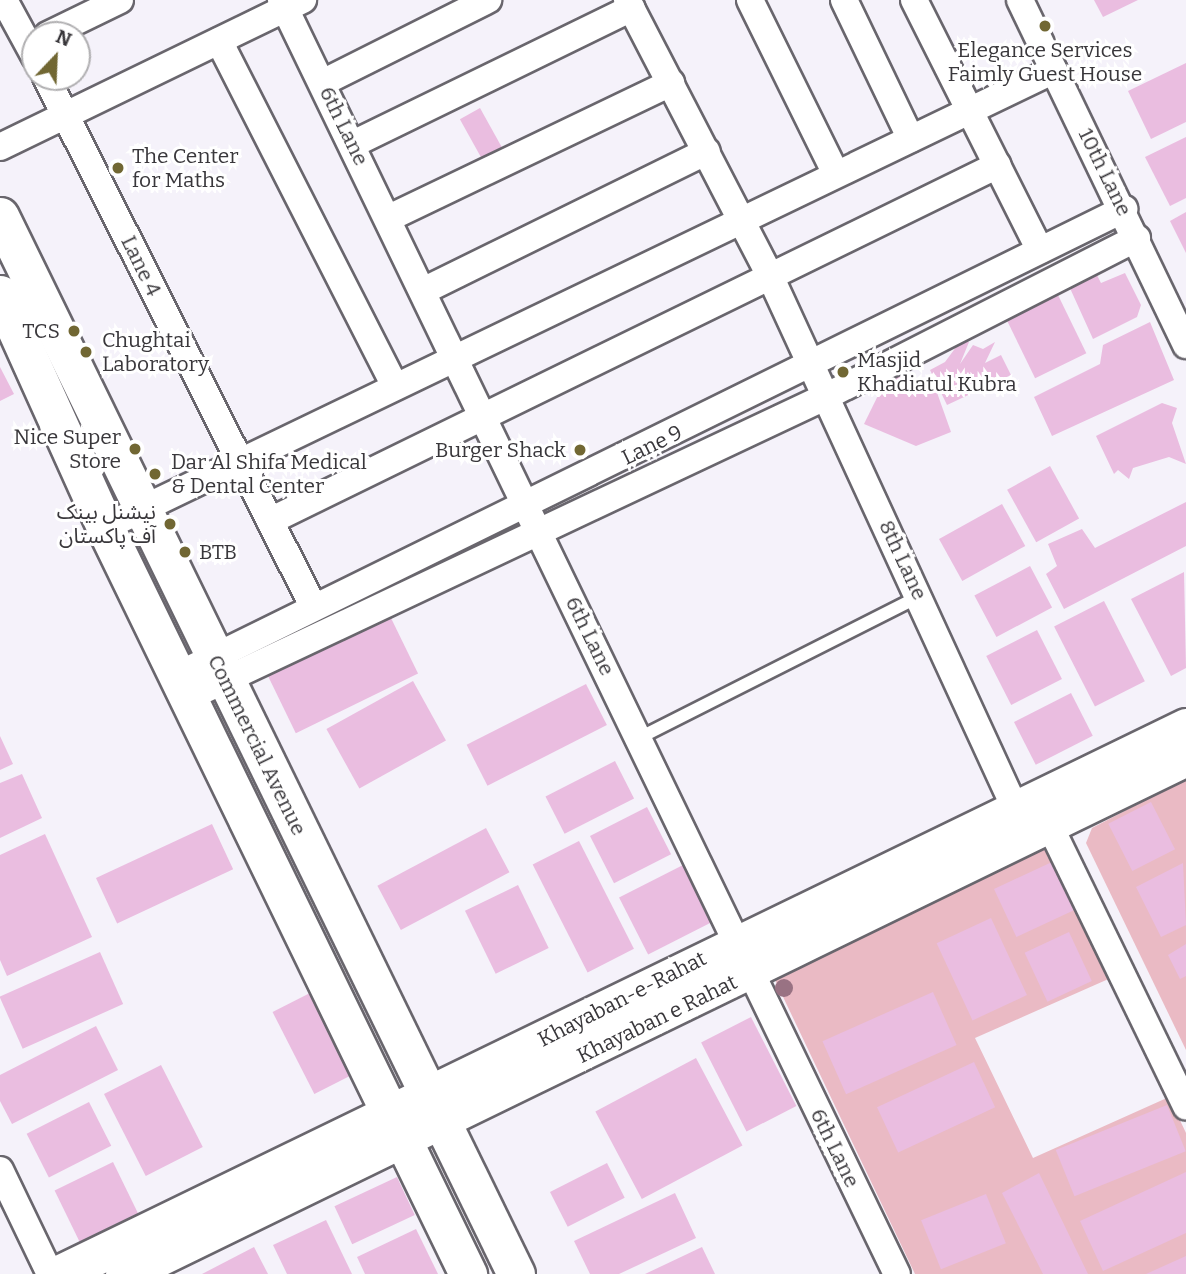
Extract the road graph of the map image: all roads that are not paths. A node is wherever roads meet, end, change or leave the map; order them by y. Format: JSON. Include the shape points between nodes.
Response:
{"nodes":[{"id":1,"x":4,"y":0,"type":"edge"},
{"id":2,"x":120,"y":0,"type":"edge"},
{"id":3,"x":488,"y":0,"type":"edge"},
{"id":4,"x":750,"y":0,"type":"edge"},
{"id":5,"x":844,"y":0,"type":"edge"},
{"id":6,"x":915,"y":0,"type":"edge"},
{"id":7,"x":1020,"y":0,"type":"edge"},
{"id":8,"x":290,"y":3,"type":"edge"},
{"id":9,"x":629,"y":4,"type":"edge"},
{"id":10,"x":81,"y":21,"type":"edge"},
{"id":11,"x":21,"y":23,"type":"edge"},
{"id":12,"x":219,"y":41,"type":"junction"},
{"id":13,"x":1054,"y":69,"type":"junction"},
{"id":14,"x":322,"y":83,"type":"junction"},
{"id":15,"x":671,"y":83,"type":"junction"},
{"id":16,"x":53,"y":91,"type":"edge"},
{"id":17,"x":969,"y":112,"type":"junction"},
{"id":18,"x":68,"y":119,"type":"junction"},
{"id":19,"x":911,"y":139,"type":"junction"},
{"id":20,"x":353,"y":144,"type":"junction"},
{"id":21,"x":0,"y":147,"type":"edge"},
{"id":22,"x":707,"y":151,"type":"junction"},
{"id":23,"x":998,"y":165,"type":"junction"},
{"id":24,"x":836,"y":174,"type":"junction"},
{"id":25,"x":1124,"y":209,"type":"junction"},
{"id":26,"x":0,"y":215,"type":"edge"},
{"id":27,"x":389,"y":218,"type":"junction"},
{"id":28,"x":742,"y":218,"type":"junction"},
{"id":29,"x":1137,"y":239,"type":"junction"},
{"id":30,"x":1040,"y":250,"type":"junction"},
{"id":31,"x":771,"y":278,"type":"junction"},
{"id":32,"x":425,"y":290,"type":"junction"},
{"id":33,"x":0,"y":294,"type":"edge"},
{"id":34,"x":1186,"y":345,"type":"edge"},
{"id":35,"x":458,"y":357,"type":"junction"},
{"id":36,"x":813,"y":367,"type":"junction"},
{"id":37,"x":396,"y":387,"type":"junction"},
{"id":38,"x":827,"y":396,"type":"junction"},
{"id":39,"x":485,"y":416,"type":"junction"},
{"id":40,"x":239,"y":464,"type":"junction"},
{"id":41,"x":527,"y":506,"type":"junction"},
{"id":42,"x":142,"y":508,"type":"junction"},
{"id":43,"x":270,"y":521,"type":"junction"},
{"id":44,"x":105,"y":527,"type":"junction"},
{"id":45,"x":540,"y":532,"type":"junction"},
{"id":46,"x":920,"y":596,"type":"junction"},
{"id":47,"x":313,"y":606,"type":"junction"},
{"id":48,"x":220,"y":668,"type":"junction"},
{"id":49,"x":183,"y":686,"type":"junction"},
{"id":50,"x":1186,"y":727,"type":"edge"},
{"id":51,"x":639,"y":738,"type":"junction"},
{"id":52,"x":1186,"y":757,"type":"edge"},
{"id":53,"x":1015,"y":808,"type":"junction"},
{"id":54,"x":1049,"y":824,"type":"junction"},
{"id":55,"x":744,"y":958,"type":"junction"},
{"id":56,"x":1186,"y":1106,"type":"edge"},
{"id":57,"x":435,"y":1110,"type":"junction"},
{"id":58,"x":397,"y":1128,"type":"junction"},
{"id":59,"x":0,"y":1170,"type":"edge"},
{"id":60,"x":50,"y":1274,"type":"edge"},
{"id":61,"x":59,"y":1274,"type":"edge"},
{"id":62,"x":124,"y":1274,"type":"edge"},
{"id":63,"x":468,"y":1274,"type":"edge"},
{"id":64,"x":516,"y":1274,"type":"edge"},
{"id":65,"x":897,"y":1274,"type":"edge"}],
"edges":[{"from":1,"to":11,"type":"street"},
{"from":2,"to":10,"type":"street"},
{"from":3,"to":14,"type":"street"},
{"from":4,"to":24,"type":"street"},
{"from":5,"to":19,"type":"street"},
{"from":6,"to":17,"type":"street"},
{"from":7,"to":13,"type":"street","name":"10th Lane"},
{"from":8,"to":12,"type":"street"},
{"from":8,"to":14,"type":"street","name":"6th Lane"},
{"from":9,"to":15,"type":"street","name":"8th Lane"},
{"from":9,"to":20,"type":"street"},
{"from":12,"to":18,"type":"street"},
{"from":12,"to":37,"type":"street"},
{"from":13,"to":17,"type":"street"},
{"from":13,"to":25,"type":"street","name":"10th Lane"},
{"from":14,"to":20,"type":"street","name":"6th Lane"},
{"from":15,"to":22,"type":"street","name":"8th Lane"},
{"from":15,"to":27,"type":"street"},
{"from":16,"to":18,"type":"street","name":"Lane 4"},
{"from":17,"to":19,"type":"street"},
{"from":17,"to":23,"type":"street"},
{"from":18,"to":21,"type":"street"},
{"from":18,"to":40,"type":"street","name":"Lane 4"},
{"from":19,"to":24,"type":"street"},
{"from":20,"to":27,"type":"street","name":"6th Lane"},
{"from":22,"to":28,"type":"street","name":"8th Lane"},
{"from":22,"to":32,"type":"street"},
{"from":23,"to":30,"type":"street"},
{"from":23,"to":31,"type":"street"},
{"from":24,"to":28,"type":"street"},
{"from":25,"to":29,"type":"street","name":"10th Lane"},
{"from":25,"to":30,"type":"street","name":"Lane 9"},
{"from":26,"to":42,"type":"main road","name":"Commercial Avenue"},
{"from":27,"to":32,"type":"street","name":"6th Lane"},
{"from":28,"to":31,"type":"street","name":"8th Lane"},
{"from":28,"to":35,"type":"street"},
{"from":29,"to":34,"type":"street","name":"10th Lane"},
{"from":29,"to":38,"type":"street"},
{"from":30,"to":36,"type":"street","name":"Lane 9"},
{"from":31,"to":36,"type":"street","name":"8th Lane"},
{"from":31,"to":39,"type":"street"},
{"from":32,"to":35,"type":"street","name":"6th Lane"},
{"from":33,"to":44,"type":"main road","name":"Commercial Avenue"},
{"from":35,"to":37,"type":"street"},
{"from":35,"to":39,"type":"street","name":"6th Lane"},
{"from":36,"to":38,"type":"street","name":"8th Lane"},
{"from":36,"to":41,"type":"street","name":"Lane 9"},
{"from":37,"to":40,"type":"street"},
{"from":38,"to":45,"type":"street"},
{"from":38,"to":46,"type":"street","name":"8th Lane"},
{"from":39,"to":41,"type":"street","name":"6th Lane"},
{"from":39,"to":43,"type":"street"},
{"from":40,"to":42,"type":"street"},
{"from":40,"to":43,"type":"street","name":"Lane 4"},
{"from":41,"to":45,"type":"street","name":"6th Lane"},
{"from":41,"to":47,"type":"street","name":"Lane 9"},
{"from":42,"to":44,"type":"street"},
{"from":42,"to":48,"type":"main road","name":"Commercial Avenue"},
{"from":43,"to":47,"type":"street","name":"Lane 4"},
{"from":44,"to":49,"type":"main road","name":"Commercial Avenue"},
{"from":45,"to":48,"type":"street"},
{"from":45,"to":51,"type":"street","name":"6th Lane"},
{"from":46,"to":51,"type":"lane"},
{"from":46,"to":53,"type":"street","name":"8th Lane"},
{"from":47,"to":48,"type":"street","name":"Lane 9"},
{"from":48,"to":49,"type":"street","name":"Lane 9"},
{"from":48,"to":57,"type":"main road","name":"Commercial Avenue"},
{"from":49,"to":58,"type":"main road","name":"Commercial Avenue"},
{"from":50,"to":53,"type":"main road"},
{"from":51,"to":55,"type":"street","name":"6th Lane"},
{"from":52,"to":54,"type":"main road","name":"Khayaban e Rahat"},
{"from":53,"to":54,"type":"street"},
{"from":53,"to":55,"type":"main road"},
{"from":54,"to":55,"type":"main road","name":"Khayaban e Rahat"},
{"from":54,"to":56,"type":"street"},
{"from":55,"to":57,"type":"main road","name":"Khayaban e Rahat"},
{"from":55,"to":65,"type":"street","name":"6th Lane"},
{"from":57,"to":58,"type":"main road","name":"Khayaban e Rahat"},
{"from":57,"to":64,"type":"main road","name":"Commercial Avenue"},
{"from":58,"to":61,"type":"main road"},
{"from":58,"to":62,"type":"main road","name":"Khayaban e Rahat"},
{"from":58,"to":63,"type":"main road","name":"Commercial Avenue"},
{"from":59,"to":60,"type":"street"}]}
